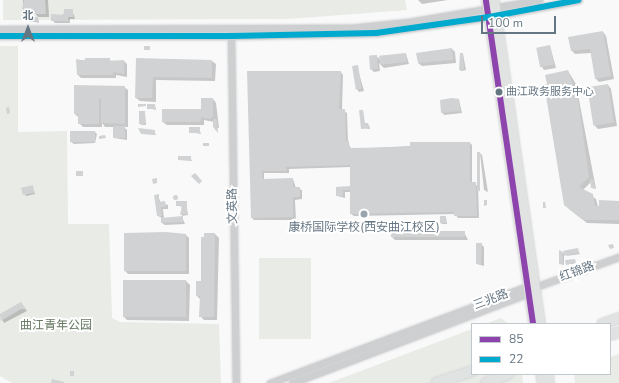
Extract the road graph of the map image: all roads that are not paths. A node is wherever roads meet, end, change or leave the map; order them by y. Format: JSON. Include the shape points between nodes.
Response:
{"nodes":[{"id":1,"x":486,"y":0,"type":"edge"},
{"id":2,"x":539,"y":0,"type":"edge"},
{"id":3,"x":578,"y":0,"type":"edge"},
{"id":4,"x":492,"y":10,"type":"edge"},
{"id":5,"x":0,"y":29,"type":"edge"},
{"id":6,"x":229,"y":33,"type":"junction"},
{"id":7,"x":0,"y":36,"type":"edge"},
{"id":8,"x":619,"y":257,"type":"edge"},
{"id":9,"x":530,"y":289,"type":"junction"},
{"id":10,"x":619,"y":318,"type":"edge"},
{"id":11,"x":533,"y":323,"type":"edge"},
{"id":12,"x":540,"y":323,"type":"edge"},
{"id":13,"x":605,"y":323,"type":"edge"},
{"id":14,"x":471,"y":371,"type":"edge"},
{"id":15,"x":471,"y":374,"type":"edge"},
{"id":16,"x":506,"y":375,"type":"edge"},
{"id":17,"x":231,"y":383,"type":"edge"},
{"id":18,"x":236,"y":383,"type":"edge"},
{"id":19,"x":270,"y":383,"type":"edge"},
{"id":20,"x":292,"y":383,"type":"edge"},
{"id":21,"x":436,"y":383,"type":"edge"},
{"id":22,"x":451,"y":383,"type":"edge"},
{"id":23,"x":486,"y":383,"type":"edge"}],
"edges":[{"from":1,"to":4,"type":"main road"},
{"from":2,"to":4,"type":"street"},
{"from":3,"to":4,"type":"street"},
{"from":4,"to":6,"type":"street","via":[[350,28]]},
{"from":4,"to":9,"type":"main road"},
{"from":5,"to":6,"type":"street"},
{"from":6,"to":7,"type":"street"},
{"from":6,"to":17,"type":"street","name":"文英路"},
{"from":6,"to":18,"type":"street","name":"文英路"},
{"from":8,"to":9,"type":"street","name":"红锦路"},
{"from":9,"to":11,"type":"main road"},
{"from":9,"to":12,"type":"main road"},
{"from":9,"to":19,"type":"street","name":"三兆路"},
{"from":9,"to":20,"type":"street","name":"三兆路"},
{"from":10,"to":13,"type":"highway"},
{"from":14,"to":21,"type":"highway"},
{"from":15,"to":22,"type":"highway"},
{"from":16,"to":23,"type":"highway"}]}
